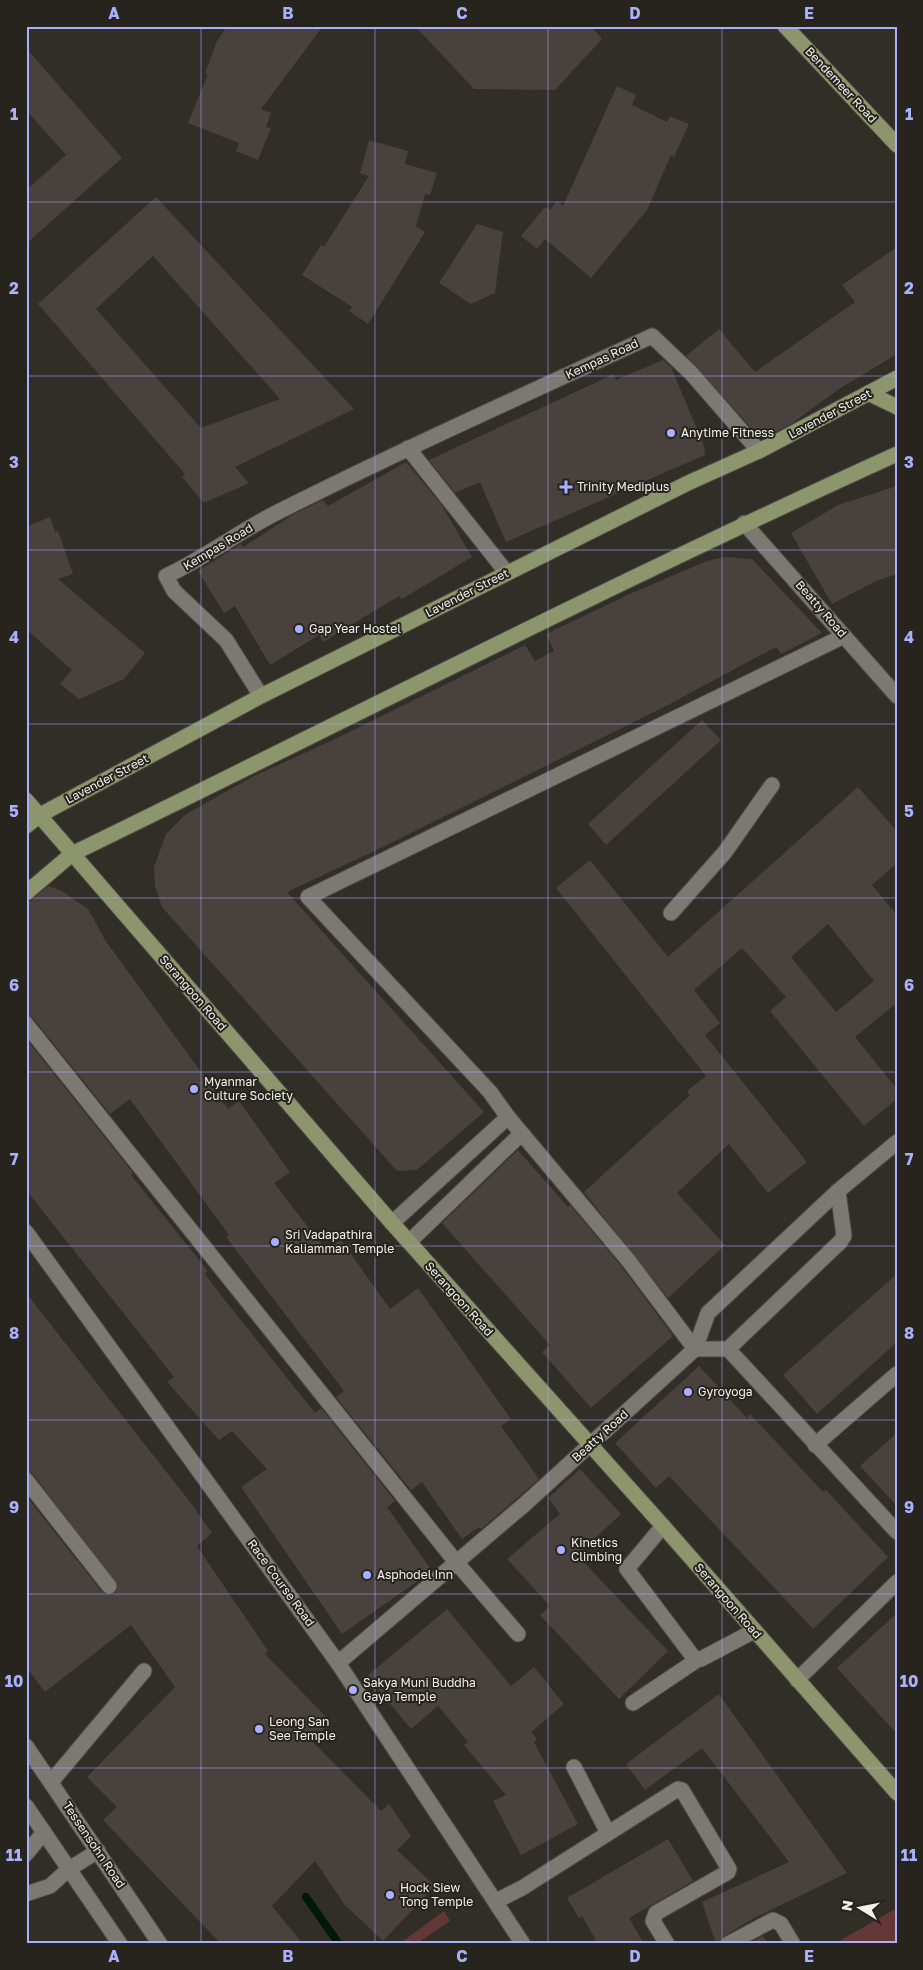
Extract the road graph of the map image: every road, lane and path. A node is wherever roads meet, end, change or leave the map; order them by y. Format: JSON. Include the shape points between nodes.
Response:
{"nodes":[{"id":1,"x":786,"y":26,"type":"edge"},
{"id":2,"x":897,"y":145,"type":"edge"},
{"id":3,"x":897,"y":378,"type":"edge"},
{"id":4,"x":868,"y":393,"type":"junction"},
{"id":5,"x":897,"y":407,"type":"edge"},
{"id":6,"x":408,"y":448,"type":"junction"},
{"id":7,"x":759,"y":451,"type":"junction"},
{"id":8,"x":897,"y":454,"type":"edge"},
{"id":9,"x":744,"y":523,"type":"junction"},
{"id":10,"x":507,"y":572,"type":"junction"},
{"id":11,"x":844,"y":636,"type":"junction"},
{"id":12,"x":262,"y":696,"type":"junction"},
{"id":13,"x":897,"y":696,"type":"edge"},
{"id":14,"x":772,"y":785,"type":"dead end"},
{"id":15,"x":26,"y":800,"type":"edge"},
{"id":16,"x":40,"y":815,"type":"junction"},
{"id":17,"x":26,"y":826,"type":"edge"},
{"id":18,"x":72,"y":854,"type":"junction"},
{"id":19,"x":26,"y":893,"type":"edge"},
{"id":20,"x":671,"y":913,"type":"dead end"},
{"id":21,"x":26,"y":1024,"type":"edge"},
{"id":22,"x":508,"y":1118,"type":"junction"},
{"id":23,"x":521,"y":1134,"type":"junction"},
{"id":24,"x":897,"y":1142,"type":"edge"},
{"id":25,"x":838,"y":1191,"type":"junction"},
{"id":26,"x":392,"y":1223,"type":"junction"},
{"id":27,"x":26,"y":1232,"type":"edge"},
{"id":28,"x":409,"y":1242,"type":"junction"},
{"id":29,"x":728,"y":1349,"type":"junction"},
{"id":30,"x":695,"y":1350,"type":"junction"},
{"id":31,"x":897,"y":1374,"type":"edge"},
{"id":32,"x":815,"y":1445,"type":"junction"},
{"id":33,"x":590,"y":1446,"type":"junction"},
{"id":34,"x":26,"y":1480,"type":"edge"},
{"id":35,"x":663,"y":1526,"type":"junction"},
{"id":36,"x":897,"y":1532,"type":"edge"},
{"id":37,"x":456,"y":1562,"type":"junction"},
{"id":38,"x":897,"y":1582,"type":"edge"},
{"id":39,"x":109,"y":1586,"type":"dead end"},
{"id":40,"x":754,"y":1631,"type":"junction"},
{"id":41,"x":518,"y":1634,"type":"dead end"},
{"id":42,"x":697,"y":1660,"type":"junction"},
{"id":43,"x":338,"y":1663,"type":"junction"},
{"id":44,"x":144,"y":1671,"type":"dead end"},
{"id":45,"x":797,"y":1680,"type":"junction"},
{"id":46,"x":633,"y":1703,"type":"dead end"},
{"id":47,"x":26,"y":1746,"type":"edge"},
{"id":48,"x":574,"y":1767,"type":"dead end"},
{"id":49,"x":51,"y":1782,"type":"junction"},
{"id":50,"x":897,"y":1793,"type":"edge"},
{"id":51,"x":26,"y":1806,"type":"edge"},
{"id":52,"x":44,"y":1832,"type":"junction"},
{"id":53,"x":608,"y":1833,"type":"junction"},
{"id":54,"x":98,"y":1851,"type":"junction"},
{"id":55,"x":26,"y":1854,"type":"edge"},
{"id":56,"x":70,"y":1869,"type":"junction"},
{"id":57,"x":26,"y":1894,"type":"edge"},
{"id":58,"x":496,"y":1901,"type":"junction"},
{"id":59,"x":120,"y":1944,"type":"edge"},
{"id":60,"x":160,"y":1944,"type":"edge"},
{"id":61,"x":523,"y":1944,"type":"edge"},
{"id":62,"x":667,"y":1944,"type":"edge"},
{"id":63,"x":728,"y":1944,"type":"edge"},
{"id":64,"x":793,"y":1944,"type":"edge"}],
"edges":[{"from":1,"to":2,"type":"main road","name":"Bendemeer Road"},
{"from":3,"to":4,"type":"main road","name":"Lavender Street"},
{"from":4,"to":5,"type":"main road"},
{"from":4,"to":7,"type":"main road","name":"Lavender Street"},
{"from":6,"to":7,"type":"street","name":"Kempas Road","via":[[652,336],[691,373]]},
{"from":6,"to":10,"type":"street"},
{"from":6,"to":12,"type":"street","name":"Kempas Road","via":[[272,515],[166,576],[174,591],[226,640]]},
{"from":7,"to":10,"type":"main road","name":"Lavender Street"},
{"from":8,"to":9,"type":"main road"},
{"from":9,"to":11,"type":"street","name":"Beatty Road"},
{"from":9,"to":18,"type":"main road"},
{"from":10,"to":12,"type":"main road","name":"Lavender Street"},
{"from":11,"to":13,"type":"street","name":"Beatty Road"},
{"from":11,"to":22,"type":"street","via":[[308,897],[490,1092]]},
{"from":12,"to":16,"type":"main road","name":"Lavender Street"},
{"from":14,"to":20,"type":"street","via":[[725,852]]},
{"from":15,"to":16,"type":"main road","name":"Serangoon Road"},
{"from":16,"to":17,"type":"main road","name":"Lavender Street"},
{"from":16,"to":18,"type":"main road","name":"Serangoon Road"},
{"from":18,"to":19,"type":"main road"},
{"from":18,"to":26,"type":"main road","name":"Serangoon Road"},
{"from":21,"to":37,"type":"street"},
{"from":22,"to":23,"type":"street"},
{"from":22,"to":26,"type":"street"},
{"from":23,"to":28,"type":"street"},
{"from":23,"to":30,"type":"street","via":[[628,1260]]},
{"from":24,"to":25,"type":"street","name":"Beatty Road"},
{"from":25,"to":29,"type":"street","via":[[844,1236],[840,1242]]},
{"from":25,"to":30,"type":"street","name":"Beatty Road","via":[[708,1313]]},
{"from":26,"to":28,"type":"main road","name":"Serangoon Road"},
{"from":27,"to":43,"type":"street","name":"Race Course Road"},
{"from":28,"to":33,"type":"main road","name":"Serangoon Road"},
{"from":29,"to":30,"type":"street"},
{"from":29,"to":32,"type":"street"},
{"from":30,"to":33,"type":"street","name":"Beatty Road"},
{"from":31,"to":32,"type":"street"},
{"from":32,"to":36,"type":"street"},
{"from":33,"to":35,"type":"main road","name":"Serangoon Road"},
{"from":33,"to":37,"type":"street","name":"Beatty Road"},
{"from":34,"to":39,"type":"street"},
{"from":35,"to":40,"type":"main road","name":"Serangoon Road"},
{"from":35,"to":42,"type":"street","via":[[628,1565],[628,1573]]},
{"from":37,"to":41,"type":"street"},
{"from":37,"to":43,"type":"street","name":"Beatty Road"},
{"from":38,"to":45,"type":"street"},
{"from":40,"to":42,"type":"street"},
{"from":40,"to":45,"type":"main road","name":"Serangoon Road"},
{"from":42,"to":46,"type":"street"},
{"from":43,"to":58,"type":"street","name":"Race Course Road"},
{"from":44,"to":49,"type":"street"},
{"from":45,"to":50,"type":"main road","name":"Serangoon Road"},
{"from":47,"to":49,"type":"street","name":"Tessensohn Road"},
{"from":48,"to":53,"type":"street"},
{"from":49,"to":54,"type":"street","name":"Tessensohn Road"},
{"from":51,"to":52,"type":"street"},
{"from":52,"to":55,"type":"street"},
{"from":52,"to":56,"type":"street"},
{"from":53,"to":58,"type":"street"},
{"from":53,"to":62,"type":"street","via":[[678,1789],[682,1790],[729,1866],[728,1872],[656,1913],[654,1921]]},
{"from":54,"to":56,"type":"street"},
{"from":54,"to":60,"type":"street","name":"Tessensohn Road"},
{"from":56,"to":57,"type":"street","via":[[50,1886]]},
{"from":56,"to":59,"type":"street"},
{"from":58,"to":61,"type":"street","name":"Race Course Road"},
{"from":63,"to":64,"type":"street","via":[[773,1920],[781,1924]]}]}
